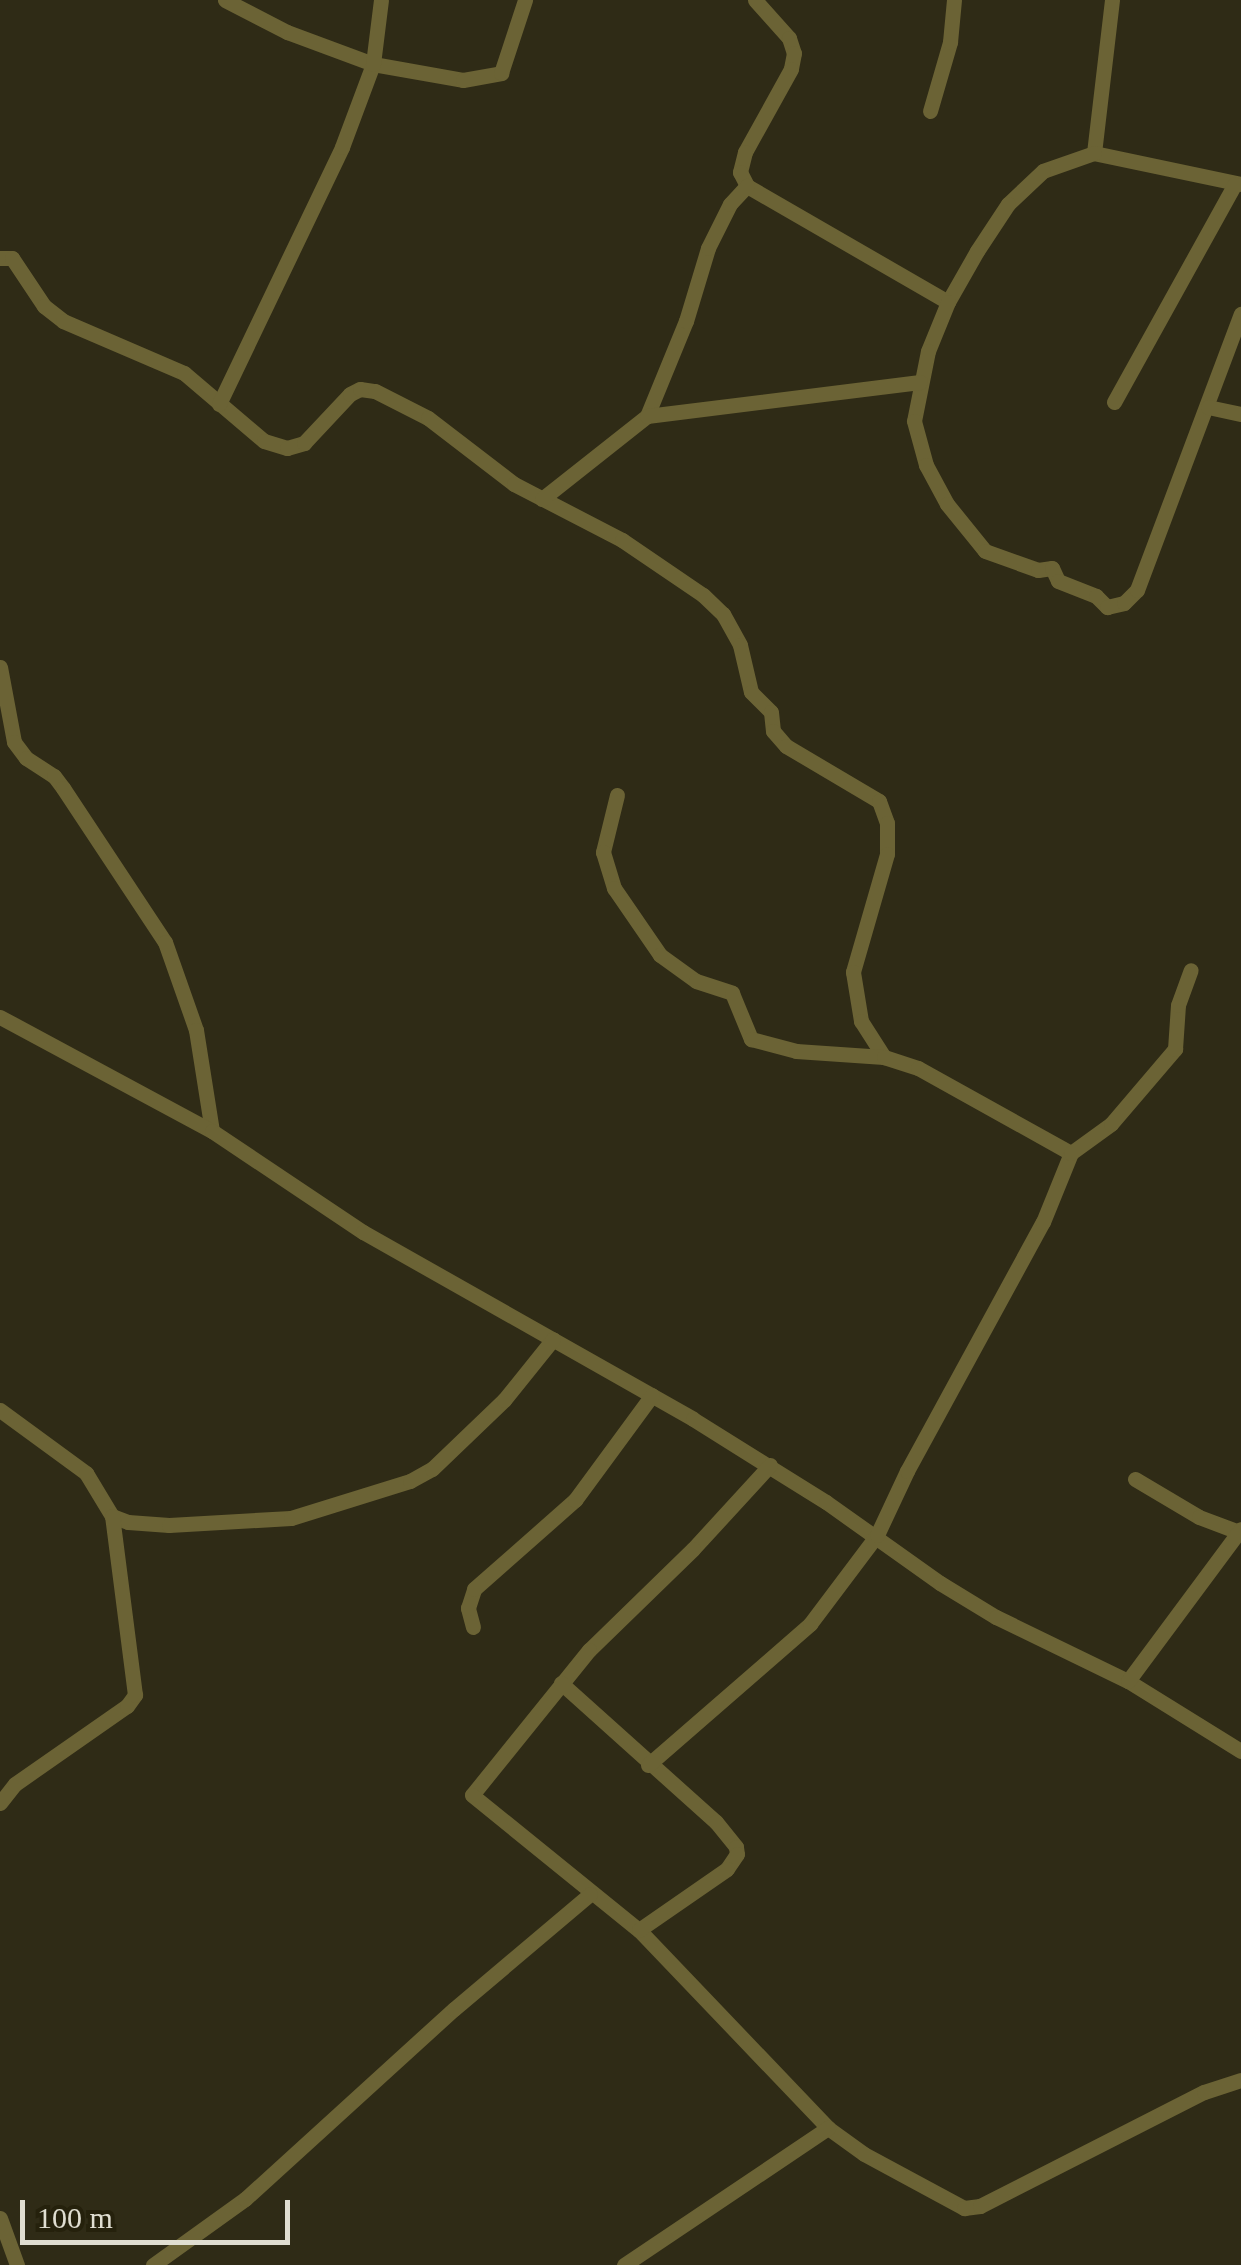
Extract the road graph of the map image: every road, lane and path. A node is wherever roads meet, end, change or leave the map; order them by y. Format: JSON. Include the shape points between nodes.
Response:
{"nodes":[{"id":1,"x":226,"y":0,"type":"edge"},
{"id":2,"x":381,"y":0,"type":"edge"},
{"id":3,"x":525,"y":0,"type":"edge"},
{"id":4,"x":754,"y":0,"type":"edge"},
{"id":5,"x":954,"y":0,"type":"edge"},
{"id":6,"x":1112,"y":0,"type":"edge"},
{"id":7,"x":373,"y":64,"type":"junction"},
{"id":8,"x":930,"y":111,"type":"dead end"},
{"id":9,"x":1094,"y":153,"type":"junction"},
{"id":10,"x":1238,"y":184,"type":"edge"},
{"id":11,"x":747,"y":186,"type":"junction"},
{"id":12,"x":0,"y":258,"type":"edge"},
{"id":13,"x":948,"y":302,"type":"junction"},
{"id":14,"x":1241,"y":314,"type":"edge"},
{"id":15,"x":920,"y":382,"type":"junction"},
{"id":16,"x":1114,"y":402,"type":"dead end"},
{"id":17,"x":219,"y":404,"type":"junction"},
{"id":18,"x":1208,"y":407,"type":"junction"},
{"id":19,"x":1241,"y":414,"type":"edge"},
{"id":20,"x":647,"y":416,"type":"junction"},
{"id":21,"x":542,"y":499,"type":"junction"},
{"id":22,"x":0,"y":667,"type":"edge"},
{"id":23,"x":618,"y":795,"type":"dead end"},
{"id":24,"x":1190,"y":970,"type":"dead end"},
{"id":25,"x":0,"y":1016,"type":"edge"},
{"id":26,"x":884,"y":1058,"type":"junction"},
{"id":27,"x":212,"y":1132,"type":"junction"},
{"id":28,"x":1071,"y":1153,"type":"junction"},
{"id":29,"x":554,"y":1339,"type":"junction"},
{"id":30,"x":652,"y":1394,"type":"junction"},
{"id":31,"x":0,"y":1410,"type":"edge"},
{"id":32,"x":770,"y":1465,"type":"junction"},
{"id":33,"x":1135,"y":1479,"type":"dead end"},
{"id":34,"x":112,"y":1516,"type":"junction"},
{"id":35,"x":1240,"y":1531,"type":"edge"},
{"id":36,"x":878,"y":1536,"type":"junction"},
{"id":37,"x":473,"y":1627,"type":"dead end"},
{"id":38,"x":1128,"y":1681,"type":"junction"},
{"id":39,"x":561,"y":1683,"type":"junction"},
{"id":40,"x":1241,"y":1751,"type":"edge"},
{"id":41,"x":648,"y":1765,"type":"junction"},
{"id":42,"x":0,"y":1803,"type":"edge"},
{"id":43,"x":590,"y":1894,"type":"junction"},
{"id":44,"x":639,"y":1930,"type":"junction"},
{"id":45,"x":1241,"y":2080,"type":"edge"},
{"id":46,"x":828,"y":2128,"type":"junction"},
{"id":47,"x":0,"y":2218,"type":"edge"},
{"id":48,"x":17,"y":2265,"type":"edge"},
{"id":49,"x":153,"y":2265,"type":"edge"},
{"id":50,"x":624,"y":2265,"type":"edge"}],
"edges":[{"from":1,"to":7,"type":"street","via":[[286,32]]},
{"from":2,"to":7,"type":"street"},
{"from":3,"to":7,"type":"street","via":[[502,73],[463,80]]},
{"from":4,"to":11,"type":"street","via":[[794,53],[792,69],[745,152],[740,172]]},
{"from":5,"to":8,"type":"street"},
{"from":6,"to":9,"type":"street"},
{"from":7,"to":17,"type":"street","via":[[342,147]]},
{"from":9,"to":10,"type":"street"},
{"from":9,"to":13,"type":"street","via":[[1043,172],[1008,204]]},
{"from":10,"to":16,"type":"street"},
{"from":11,"to":13,"type":"street"},
{"from":11,"to":20,"type":"street","via":[[708,248]]},
{"from":12,"to":17,"type":"street","via":[[12,258],[44,306],[63,321],[184,373]]},
{"from":13,"to":15,"type":"street"},
{"from":14,"to":18,"type":"street"},
{"from":15,"to":18,"type":"street","via":[[914,421],[926,466],[984,552],[1038,570],[1052,568],[1058,581],[1107,607],[1137,590]]},
{"from":15,"to":20,"type":"street"},
{"from":17,"to":21,"type":"street","via":[[264,442],[287,448],[310,438],[350,394],[376,390],[428,418]]},
{"from":18,"to":19,"type":"street"},
{"from":20,"to":21,"type":"street"},
{"from":21,"to":26,"type":"street","via":[[622,540],[703,595],[740,645],[751,692],[771,712],[773,730],[786,746],[879,801],[888,854],[853,972],[861,1022]]},
{"from":22,"to":27,"type":"street","via":[[14,742],[54,776],[165,942],[196,1030]]},
{"from":23,"to":26,"type":"street","via":[[607,828],[606,870],[660,955],[696,981],[732,994],[751,1039],[796,1051]]},
{"from":24,"to":28,"type":"street","via":[[1178,1005],[1175,1049],[1111,1124]]},
{"from":25,"to":27,"type":"street"},
{"from":26,"to":28,"type":"street","via":[[918,1068]]},
{"from":27,"to":29,"type":"street","via":[[363,1232]]},
{"from":28,"to":36,"type":"street","via":[[1043,1222]]},
{"from":29,"to":30,"type":"street"},
{"from":29,"to":34,"type":"street","via":[[476,1429],[410,1480],[291,1518],[158,1525]]},
{"from":30,"to":32,"type":"street"},
{"from":30,"to":37,"type":"street","via":[[575,1500],[474,1589],[468,1608]]},
{"from":31,"to":34,"type":"street","via":[[86,1473]]},
{"from":32,"to":36,"type":"street"},
{"from":32,"to":39,"type":"street"},
{"from":33,"to":35,"type":"street","via":[[1199,1517]]},
{"from":34,"to":42,"type":"street","via":[[135,1695],[15,1784]]},
{"from":35,"to":38,"type":"street"},
{"from":36,"to":38,"type":"street","via":[[996,1617]]},
{"from":36,"to":41,"type":"street","via":[[810,1624]]},
{"from":38,"to":40,"type":"street"},
{"from":39,"to":41,"type":"street"},
{"from":39,"to":43,"type":"street","via":[[472,1795]]},
{"from":41,"to":44,"type":"street","via":[[716,1822],[737,1854]]},
{"from":43,"to":44,"type":"street"},
{"from":43,"to":49,"type":"street","via":[[245,2199]]},
{"from":44,"to":46,"type":"street"},
{"from":45,"to":46,"type":"street","via":[[1204,2092],[971,2209]]},
{"from":46,"to":50,"type":"street"},
{"from":47,"to":48,"type":"street"}]}
